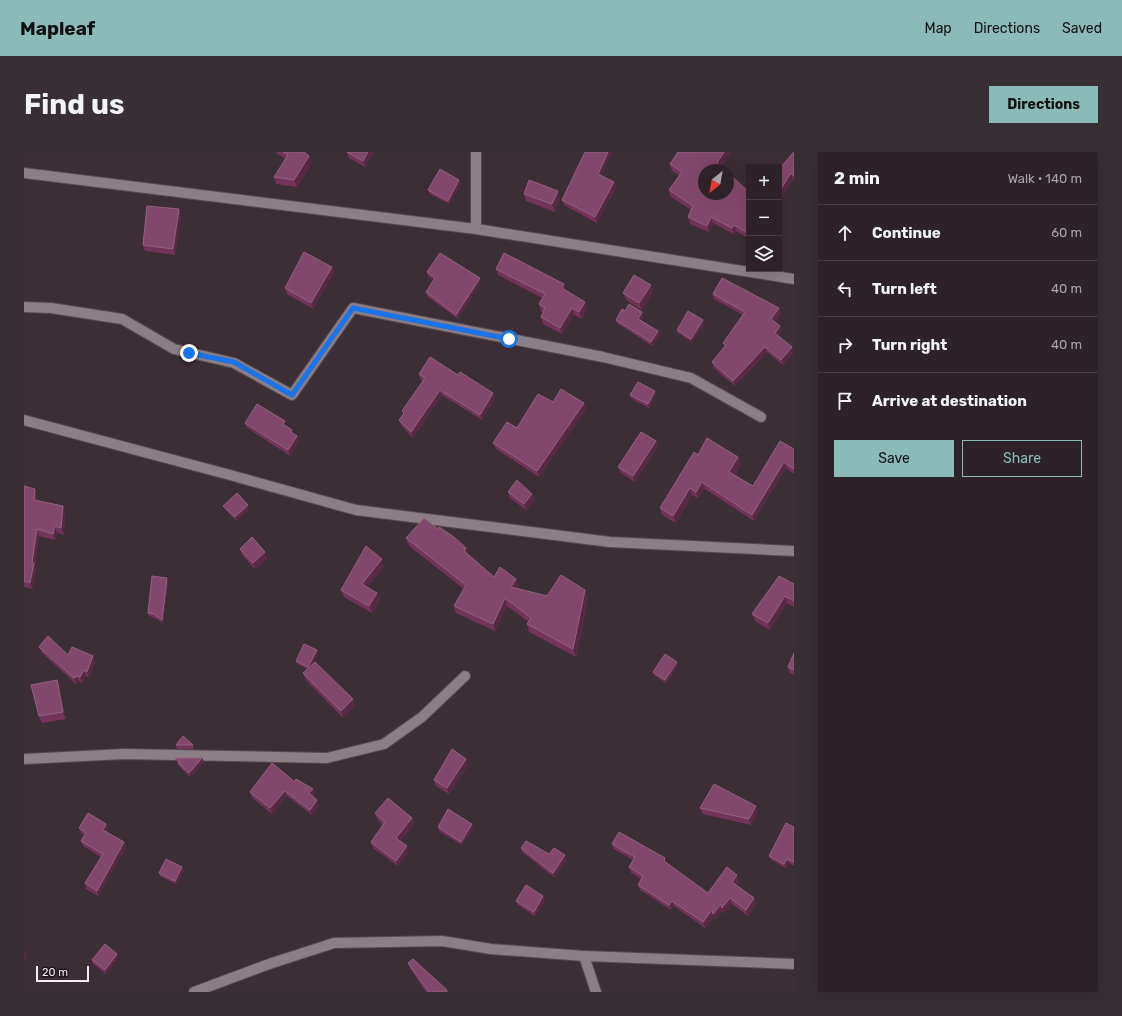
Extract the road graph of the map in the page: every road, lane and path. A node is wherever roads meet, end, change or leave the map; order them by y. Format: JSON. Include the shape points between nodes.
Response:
{"nodes":[{"id":1,"x":476,"y":152,"type":"edge"},
{"id":2,"x":24,"y":173,"type":"edge"},
{"id":3,"x":476,"y":229,"type":"junction"},
{"id":4,"x":794,"y":278,"type":"edge"},
{"id":5,"x":24,"y":307,"type":"edge"},
{"id":6,"x":761,"y":417,"type":"dead end"},
{"id":7,"x":24,"y":420,"type":"edge"},
{"id":8,"x":794,"y":551,"type":"edge"},
{"id":9,"x":465,"y":676,"type":"dead end"},
{"id":10,"x":24,"y":759,"type":"edge"},
{"id":11,"x":584,"y":956,"type":"junction"},
{"id":12,"x":794,"y":964,"type":"edge"},
{"id":13,"x":194,"y":992,"type":"edge"},
{"id":14,"x":596,"y":992,"type":"edge"}],
"edges":[{"from":1,"to":3,"type":"street"},
{"from":2,"to":3,"type":"street"},
{"from":3,"to":4,"type":"street"},
{"from":5,"to":6,"type":"street","via":[[51,308],[122,319],[174,350],[234,362],[292,395],[353,308],[603,357],[692,378]]},
{"from":7,"to":8,"type":"street","via":[[356,510],[610,542]]},
{"from":9,"to":10,"type":"street","via":[[422,717],[384,744],[328,758],[124,754]]},
{"from":11,"to":12,"type":"street"},
{"from":11,"to":13,"type":"street","via":[[491,949],[442,941],[334,943]]},
{"from":11,"to":14,"type":"street"}]}
